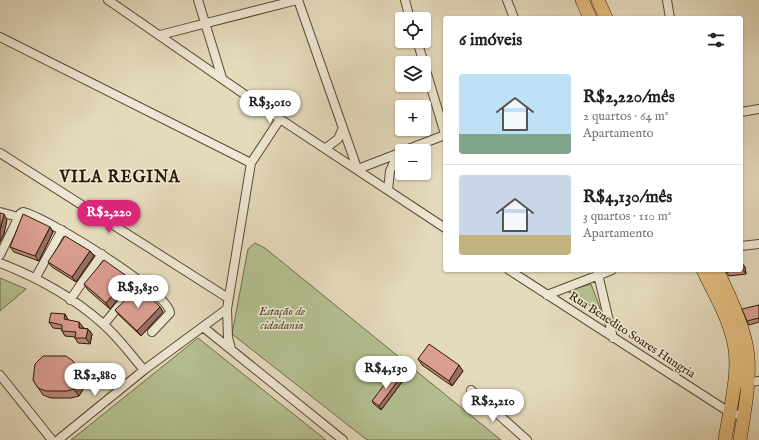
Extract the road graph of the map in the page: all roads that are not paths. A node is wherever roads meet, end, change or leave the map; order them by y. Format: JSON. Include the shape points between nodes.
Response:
{"nodes":[{"id":1,"x":108,"y":0,"type":"edge"},
{"id":2,"x":198,"y":0,"type":"edge"},
{"id":3,"x":297,"y":0,"type":"edge"},
{"id":4,"x":405,"y":0,"type":"edge"},
{"id":5,"x":507,"y":0,"type":"edge"},
{"id":6,"x":598,"y":0,"type":"edge"},
{"id":7,"x":602,"y":0,"type":"edge"},
{"id":8,"x":667,"y":0,"type":"edge"},
{"id":9,"x":583,"y":2,"type":"edge"},
{"id":10,"x":408,"y":12,"type":"edge"},
{"id":11,"x":513,"y":16,"type":"edge"},
{"id":12,"x":589,"y":16,"type":"edge"},
{"id":13,"x":605,"y":16,"type":"edge"},
{"id":14,"x":670,"y":16,"type":"edge"},
{"id":15,"x":206,"y":23,"type":"junction"},
{"id":16,"x":160,"y":35,"type":"junction"},
{"id":17,"x":0,"y":37,"type":"edge"},
{"id":18,"x":222,"y":78,"type":"junction"},
{"id":19,"x":431,"y":88,"type":"edge"},
{"id":20,"x":759,"y":109,"type":"edge"},
{"id":21,"x":743,"y":112,"type":"edge"},
{"id":22,"x":280,"y":119,"type":"junction"},
{"id":23,"x":343,"y":128,"type":"junction"},
{"id":24,"x":443,"y":128,"type":"edge"},
{"id":25,"x":443,"y":136,"type":"edge"},
{"id":26,"x":422,"y":144,"type":"edge"},
{"id":27,"x":326,"y":148,"type":"junction"},
{"id":28,"x":0,"y":154,"type":"edge"},
{"id":29,"x":395,"y":154,"type":"edge"},
{"id":30,"x":395,"y":162,"type":"edge"},
{"id":31,"x":251,"y":163,"type":"junction"},
{"id":32,"x":358,"y":169,"type":"junction"},
{"id":33,"x":388,"y":190,"type":"junction"},
{"id":34,"x":0,"y":212,"type":"edge"},
{"id":35,"x":18,"y":217,"type":"junction"},
{"id":36,"x":443,"y":227,"type":"edge"},
{"id":37,"x":62,"y":230,"type":"junction"},
{"id":38,"x":759,"y":244,"type":"edge"},
{"id":39,"x":743,"y":246,"type":"edge"},
{"id":40,"x":102,"y":254,"type":"junction"},
{"id":41,"x":0,"y":255,"type":"edge"},
{"id":42,"x":0,"y":263,"type":"edge"},
{"id":43,"x":512,"y":272,"type":"edge"},
{"id":44,"x":598,"y":272,"type":"edge"},
{"id":45,"x":704,"y":272,"type":"edge"},
{"id":46,"x":719,"y":272,"type":"edge"},
{"id":47,"x":36,"y":278,"type":"junction"},
{"id":48,"x":140,"y":281,"type":"junction"},
{"id":49,"x":547,"y":295,"type":"junction"},
{"id":50,"x":228,"y":298,"type":"junction"},
{"id":51,"x":70,"y":300,"type":"junction"},
{"id":52,"x":227,"y":309,"type":"junction"},
{"id":53,"x":104,"y":324,"type":"junction"},
{"id":54,"x":203,"y":326,"type":"junction"},
{"id":55,"x":152,"y":332,"type":"dead end"},
{"id":56,"x":613,"y":338,"type":"junction"},
{"id":57,"x":231,"y":349,"type":"junction"},
{"id":58,"x":144,"y":370,"type":"junction"},
{"id":59,"x":0,"y":375,"type":"edge"},
{"id":60,"x":754,"y":382,"type":"edge"},
{"id":61,"x":734,"y":384,"type":"junction"},
{"id":62,"x":471,"y":390,"type":"dead end"},
{"id":63,"x":729,"y":412,"type":"junction"},
{"id":64,"x":744,"y":417,"type":"junction"},
{"id":65,"x":52,"y":440,"type":"edge"},
{"id":66,"x":58,"y":440,"type":"edge"},
{"id":67,"x":343,"y":440,"type":"edge"},
{"id":68,"x":527,"y":440,"type":"edge"},
{"id":69,"x":725,"y":440,"type":"edge"},
{"id":70,"x":740,"y":440,"type":"edge"}],
"edges":[{"from":1,"to":16,"type":"street"},
{"from":2,"to":15,"type":"street"},
{"from":3,"to":15,"type":"street"},
{"from":3,"to":23,"type":"street"},
{"from":4,"to":10,"type":"street"},
{"from":5,"to":11,"type":"street"},
{"from":6,"to":7,"type":"street"},
{"from":6,"to":9,"type":"street"},
{"from":6,"to":13,"type":"main road"},
{"from":8,"to":14,"type":"street"},
{"from":9,"to":12,"type":"main road"},
{"from":15,"to":16,"type":"street"},
{"from":15,"to":18,"type":"street"},
{"from":16,"to":18,"type":"street"},
{"from":17,"to":31,"type":"street"},
{"from":18,"to":22,"type":"street"},
{"from":19,"to":24,"type":"street"},
{"from":20,"to":21,"type":"street"},
{"from":22,"to":27,"type":"street"},
{"from":22,"to":31,"type":"street"},
{"from":23,"to":27,"type":"street","via":[[335,143]]},
{"from":23,"to":32,"type":"street"},
{"from":25,"to":26,"type":"street"},
{"from":27,"to":32,"type":"street"},
{"from":28,"to":50,"type":"street"},
{"from":29,"to":32,"type":"street"},
{"from":30,"to":33,"type":"street","via":[[390,171]]},
{"from":31,"to":50,"type":"street"},
{"from":32,"to":33,"type":"street"},
{"from":33,"to":36,"type":"street"},
{"from":34,"to":35,"type":"street"},
{"from":35,"to":37,"type":"street","via":[[26,212]]},
{"from":35,"to":41,"type":"street"},
{"from":37,"to":40,"type":"street"},
{"from":37,"to":47,"type":"street"},
{"from":38,"to":39,"type":"street"},
{"from":40,"to":48,"type":"street"},
{"from":40,"to":51,"type":"street"},
{"from":42,"to":47,"type":"street"},
{"from":43,"to":49,"type":"street","name":"Rua Benedito Soares Hungria"},
{"from":44,"to":49,"type":"street"},
{"from":44,"to":56,"type":"street"},
{"from":45,"to":61,"type":"main road","via":[[726,319],[734,346]]},
{"from":46,"to":60,"type":"main road","via":[[743,336]]},
{"from":47,"to":51,"type":"street"},
{"from":48,"to":53,"type":"street"},
{"from":48,"to":55,"type":"street","via":[[170,309],[170,313]]},
{"from":49,"to":56,"type":"street","name":"Rua Benedito Soares Hungria"},
{"from":50,"to":52,"type":"street"},
{"from":51,"to":53,"type":"street"},
{"from":52,"to":54,"type":"street"},
{"from":52,"to":57,"type":"street"},
{"from":53,"to":58,"type":"street"},
{"from":54,"to":57,"type":"street"},
{"from":54,"to":58,"type":"street"},
{"from":56,"to":63,"type":"street","name":"Rua Benedito Soares Hungria"},
{"from":57,"to":67,"type":"street"},
{"from":58,"to":66,"type":"street"},
{"from":59,"to":65,"type":"street"},
{"from":60,"to":61,"type":"street"},
{"from":60,"to":64,"type":"main road"},
{"from":61,"to":63,"type":"main road"},
{"from":62,"to":68,"type":"street"},
{"from":63,"to":64,"type":"street","name":"Rua Benedito Soares Hungria"},
{"from":63,"to":69,"type":"main road"},
{"from":64,"to":70,"type":"main road"}]}
